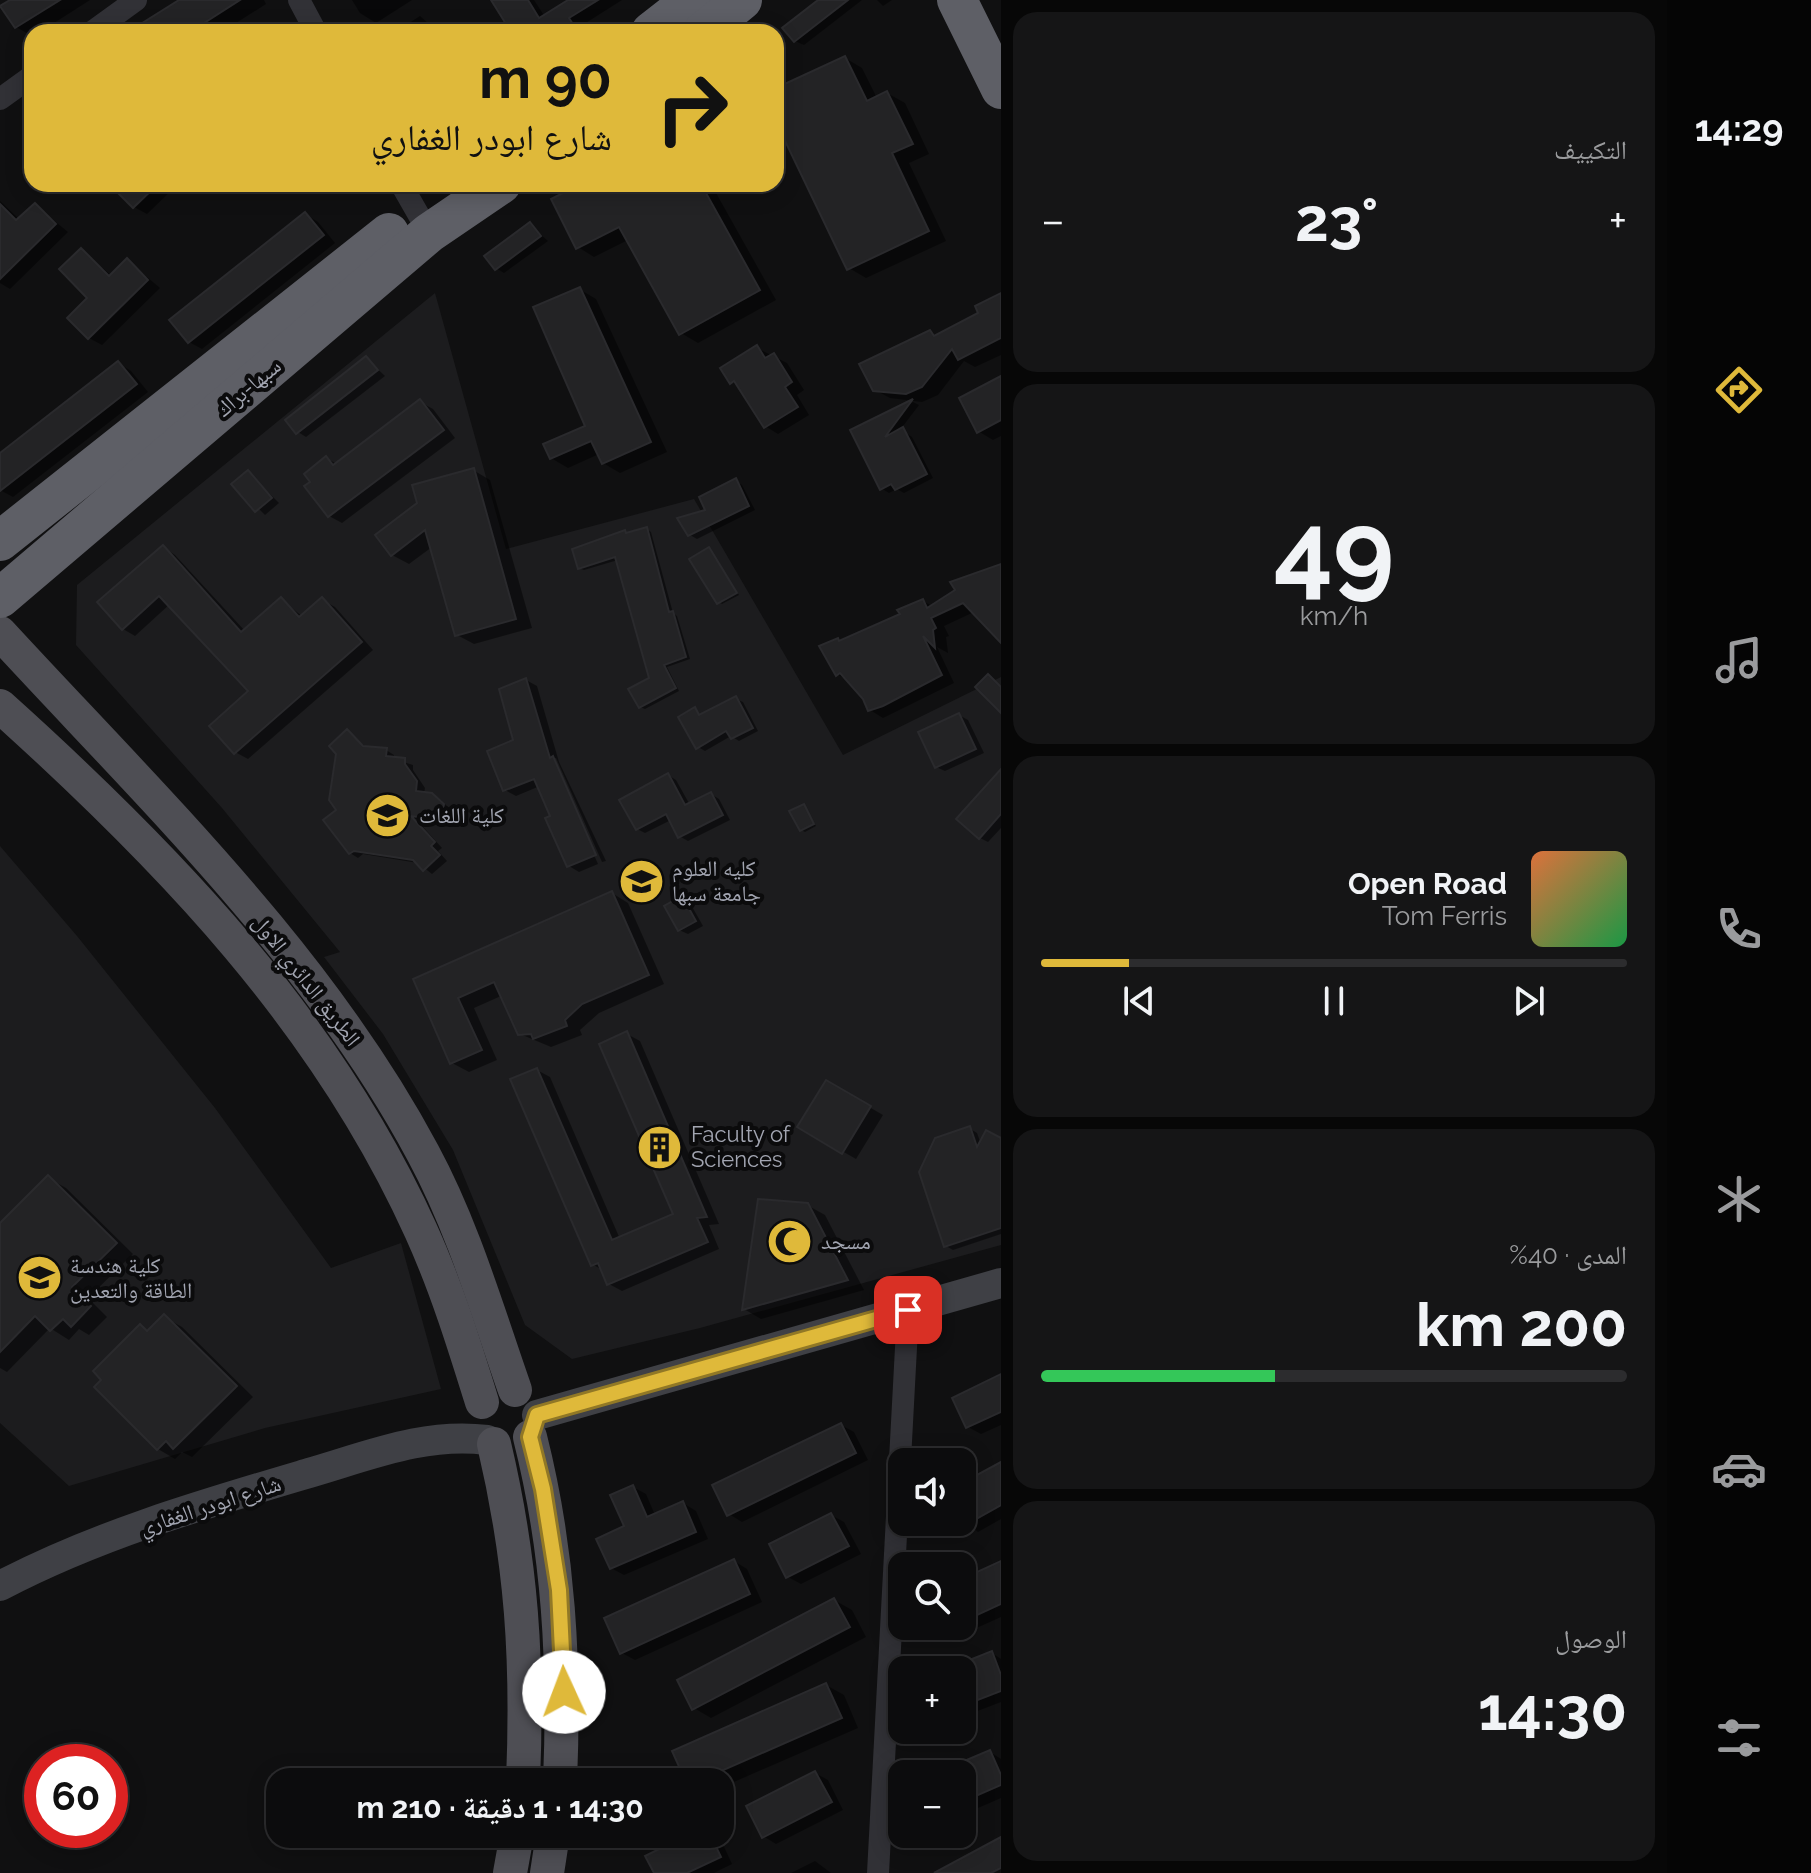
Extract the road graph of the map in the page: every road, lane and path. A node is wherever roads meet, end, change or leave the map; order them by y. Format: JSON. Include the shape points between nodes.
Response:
{"nodes":[{"id":1,"x":136,"y":0,"type":"edge"},
{"id":2,"x":299,"y":0,"type":"edge"},
{"id":3,"x":692,"y":0,"type":"edge"},
{"id":4,"x":742,"y":0,"type":"edge"},
{"id":5,"x":957,"y":0,"type":"edge"},
{"id":6,"x":103,"y":24,"type":"edge"},
{"id":7,"x":312,"y":24,"type":"edge"},
{"id":8,"x":661,"y":24,"type":"edge"},
{"id":9,"x":713,"y":24,"type":"edge"},
{"id":10,"x":24,"y":82,"type":"edge"},
{"id":11,"x":1001,"y":89,"type":"edge"},
{"id":12,"x":0,"y":99,"type":"edge"},
{"id":13,"x":440,"y":192,"type":"edge"},
{"id":14,"x":474,"y":192,"type":"edge"},
{"id":15,"x":416,"y":209,"type":"edge"},
{"id":16,"x":0,"y":541,"type":"edge"},
{"id":17,"x":0,"y":598,"type":"edge"},
{"id":18,"x":0,"y":633,"type":"edge"},
{"id":19,"x":0,"y":706,"type":"edge"},
{"id":20,"x":1001,"y":1283,"type":"edge"},
{"id":21,"x":908,"y":1310,"type":"junction"},
{"id":22,"x":515,"y":1390,"type":"junction"},
{"id":23,"x":486,"y":1423,"type":"junction"},
{"id":24,"x":534,"y":1426,"type":"junction"},
{"id":25,"x":0,"y":1586,"type":"edge"},
{"id":26,"x":524,"y":1768,"type":"edge"},
{"id":27,"x":561,"y":1768,"type":"edge"},
{"id":28,"x":514,"y":1848,"type":"edge"},
{"id":29,"x":551,"y":1848,"type":"edge"},
{"id":30,"x":510,"y":1873,"type":"edge"},
{"id":31,"x":547,"y":1873,"type":"edge"},
{"id":32,"x":878,"y":1873,"type":"edge"}],
"edges":[{"from":1,"to":6,"type":"street"},
{"from":2,"to":7,"type":"street"},
{"from":3,"to":8,"type":"highway"},
{"from":4,"to":9,"type":"highway"},
{"from":5,"to":11,"type":"highway"},
{"from":10,"to":12,"type":"street"},
{"from":13,"to":15,"type":"highway","name":"سبها-براك"},
{"from":14,"to":15,"type":"highway","name":"سبها-براك"},
{"from":15,"to":16,"type":"highway","name":"سبها-براك"},
{"from":15,"to":17,"type":"highway","name":"سبها-براك"},
{"from":18,"to":22,"type":"main road","name":"الطريق الدائري الاول","via":[[246,902],[381,1080],[443,1194]]},
{"from":19,"to":23,"type":"main road","name":"الطريق الدائري الاول","via":[[104,800],[214,916],[316,1047],[421,1231],[448,1294]]},
{"from":20,"to":21,"type":"street"},
{"from":21,"to":24,"type":"street"},
{"from":21,"to":32,"type":"street"},
{"from":22,"to":23,"type":"main road","via":[[497,1390]]},
{"from":22,"to":24,"type":"main road","via":[[530,1399]]},
{"from":23,"to":24,"type":"main road","via":[[517,1446]]},
{"from":23,"to":25,"type":"street","name":"شارع ابودر الغفاري","via":[[212,1502],[95,1543]]},
{"from":23,"to":26,"type":"main road","name":"الطريق الدائري الاول","via":[[506,1496],[522,1595],[527,1695]]},
{"from":24,"to":27,"type":"main road","via":[[559,1590],[564,1692]]},
{"from":28,"to":30,"type":"main road"},
{"from":29,"to":31,"type":"main road"}]}
